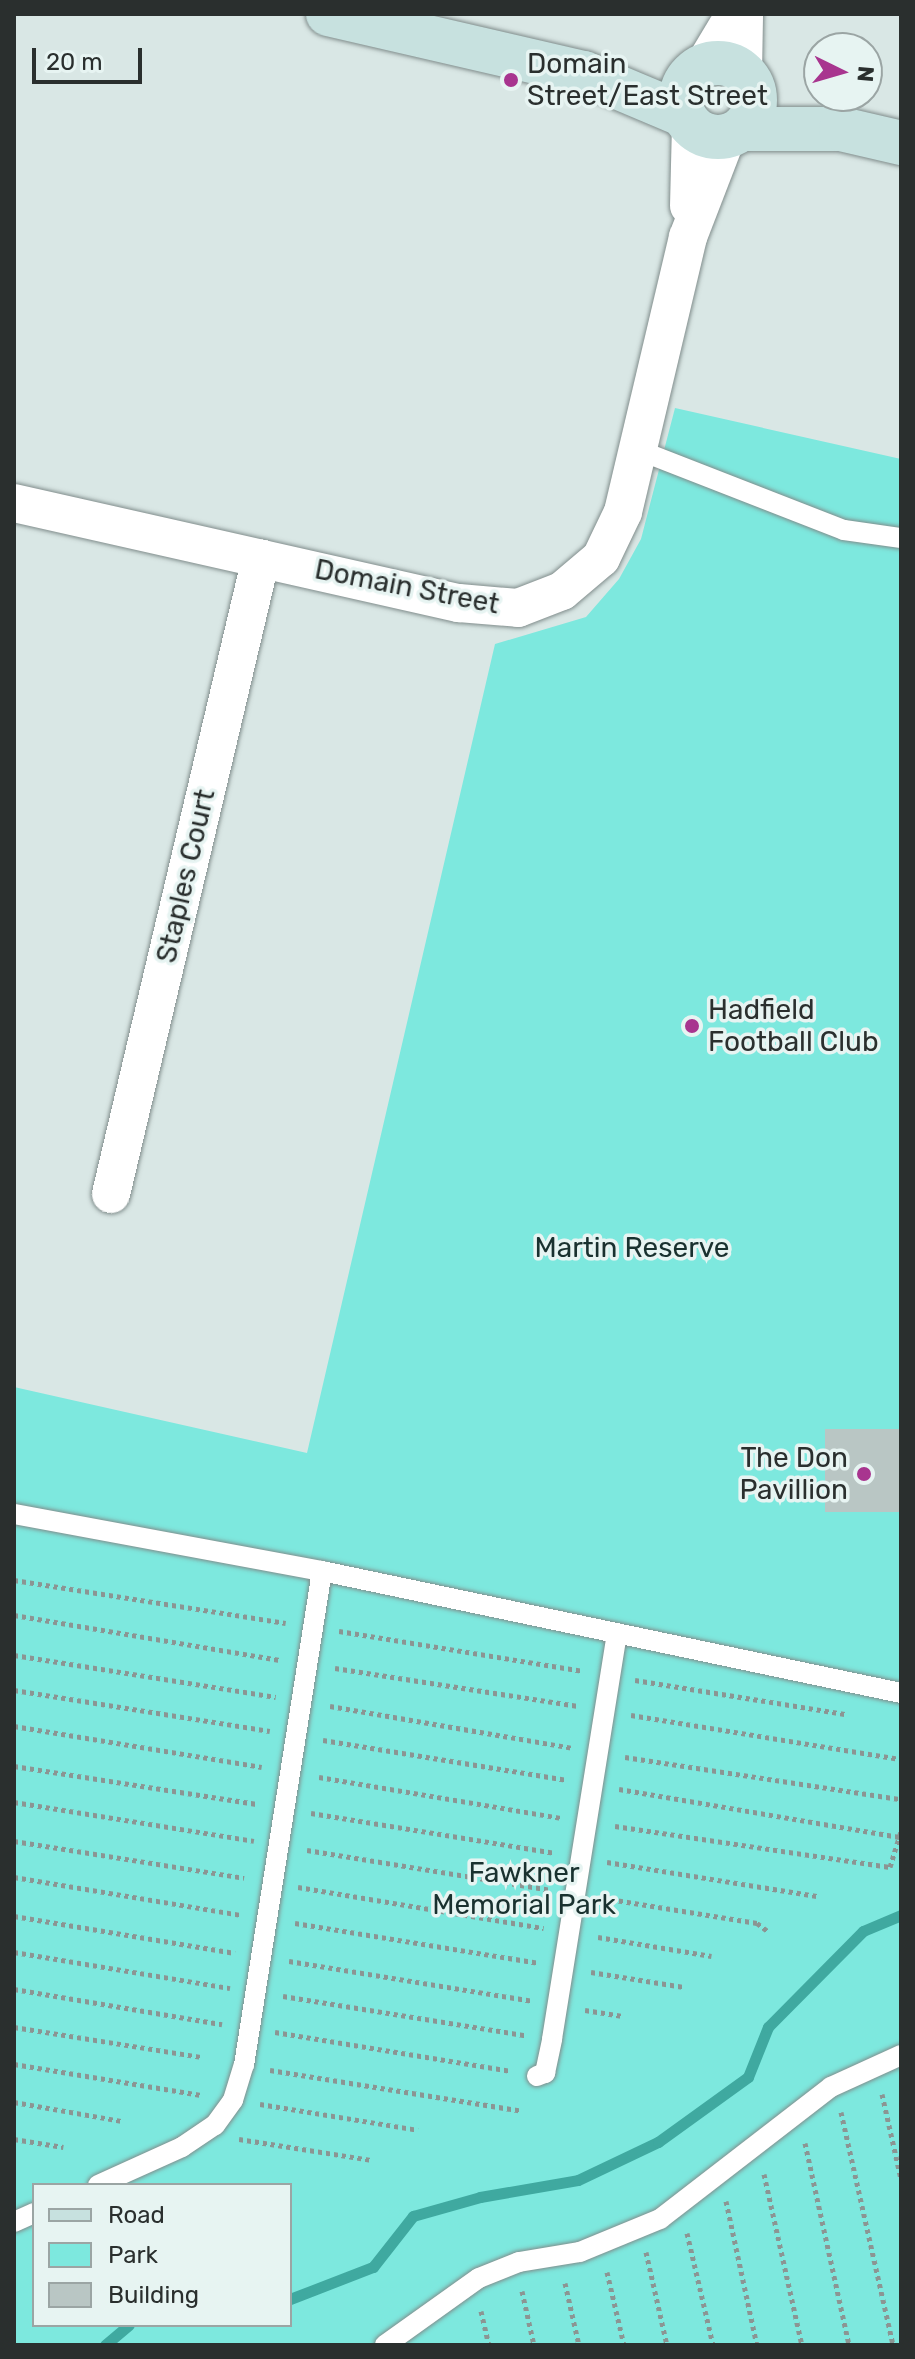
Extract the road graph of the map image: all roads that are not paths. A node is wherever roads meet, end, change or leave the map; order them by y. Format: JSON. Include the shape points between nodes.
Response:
{"nodes":[{"id":1,"x":328,"y":14,"type":"edge"},
{"id":2,"x":735,"y":14,"type":"edge"},
{"id":3,"x":744,"y":14,"type":"edge"},
{"id":4,"x":717,"y":101,"type":"junction"},
{"id":5,"x":901,"y":143,"type":"edge"},
{"id":6,"x":636,"y":449,"type":"junction"},
{"id":7,"x":14,"y":503,"type":"edge"},
{"id":8,"x":901,"y":538,"type":"edge"},
{"id":9,"x":261,"y":558,"type":"junction"},
{"id":10,"x":111,"y":1194,"type":"dead end"},
{"id":11,"x":14,"y":1514,"type":"edge"},
{"id":12,"x":322,"y":1571,"type":"junction"},
{"id":13,"x":617,"y":1633,"type":"junction"},
{"id":14,"x":901,"y":1693,"type":"edge"},
{"id":15,"x":901,"y":2055,"type":"edge"},
{"id":16,"x":537,"y":2076,"type":"dead end"},
{"id":17,"x":102,"y":2183,"type":"edge"},
{"id":18,"x":385,"y":2345,"type":"edge"}],
"edges":[{"from":1,"to":4,"type":"street"},
{"from":2,"to":4,"type":"street"},
{"from":3,"to":4,"type":"street"},
{"from":4,"to":5,"type":"street"},
{"from":4,"to":6,"type":"street","name":"Domain Street"},
{"from":6,"to":8,"type":"lane","via":[[844,530]]},
{"from":6,"to":9,"type":"street","name":"Domain Street","via":[[623,512],[601,558],[582,578],[539,602],[495,608],[459,603]]},
{"from":7,"to":9,"type":"street","name":"Domain Street"},
{"from":9,"to":10,"type":"street","name":"Staples Court"},
{"from":11,"to":12,"type":"lane"},
{"from":12,"to":13,"type":"lane"},
{"from":12,"to":17,"type":"lane","via":[[244,2065],[226,2113],[203,2134]]},
{"from":13,"to":14,"type":"lane"},
{"from":13,"to":16,"type":"lane","via":[[552,2039],[545,2073]]},
{"from":15,"to":18,"type":"lane","via":[[835,2084],[720,2176],[641,2230],[479,2278]]}]}
